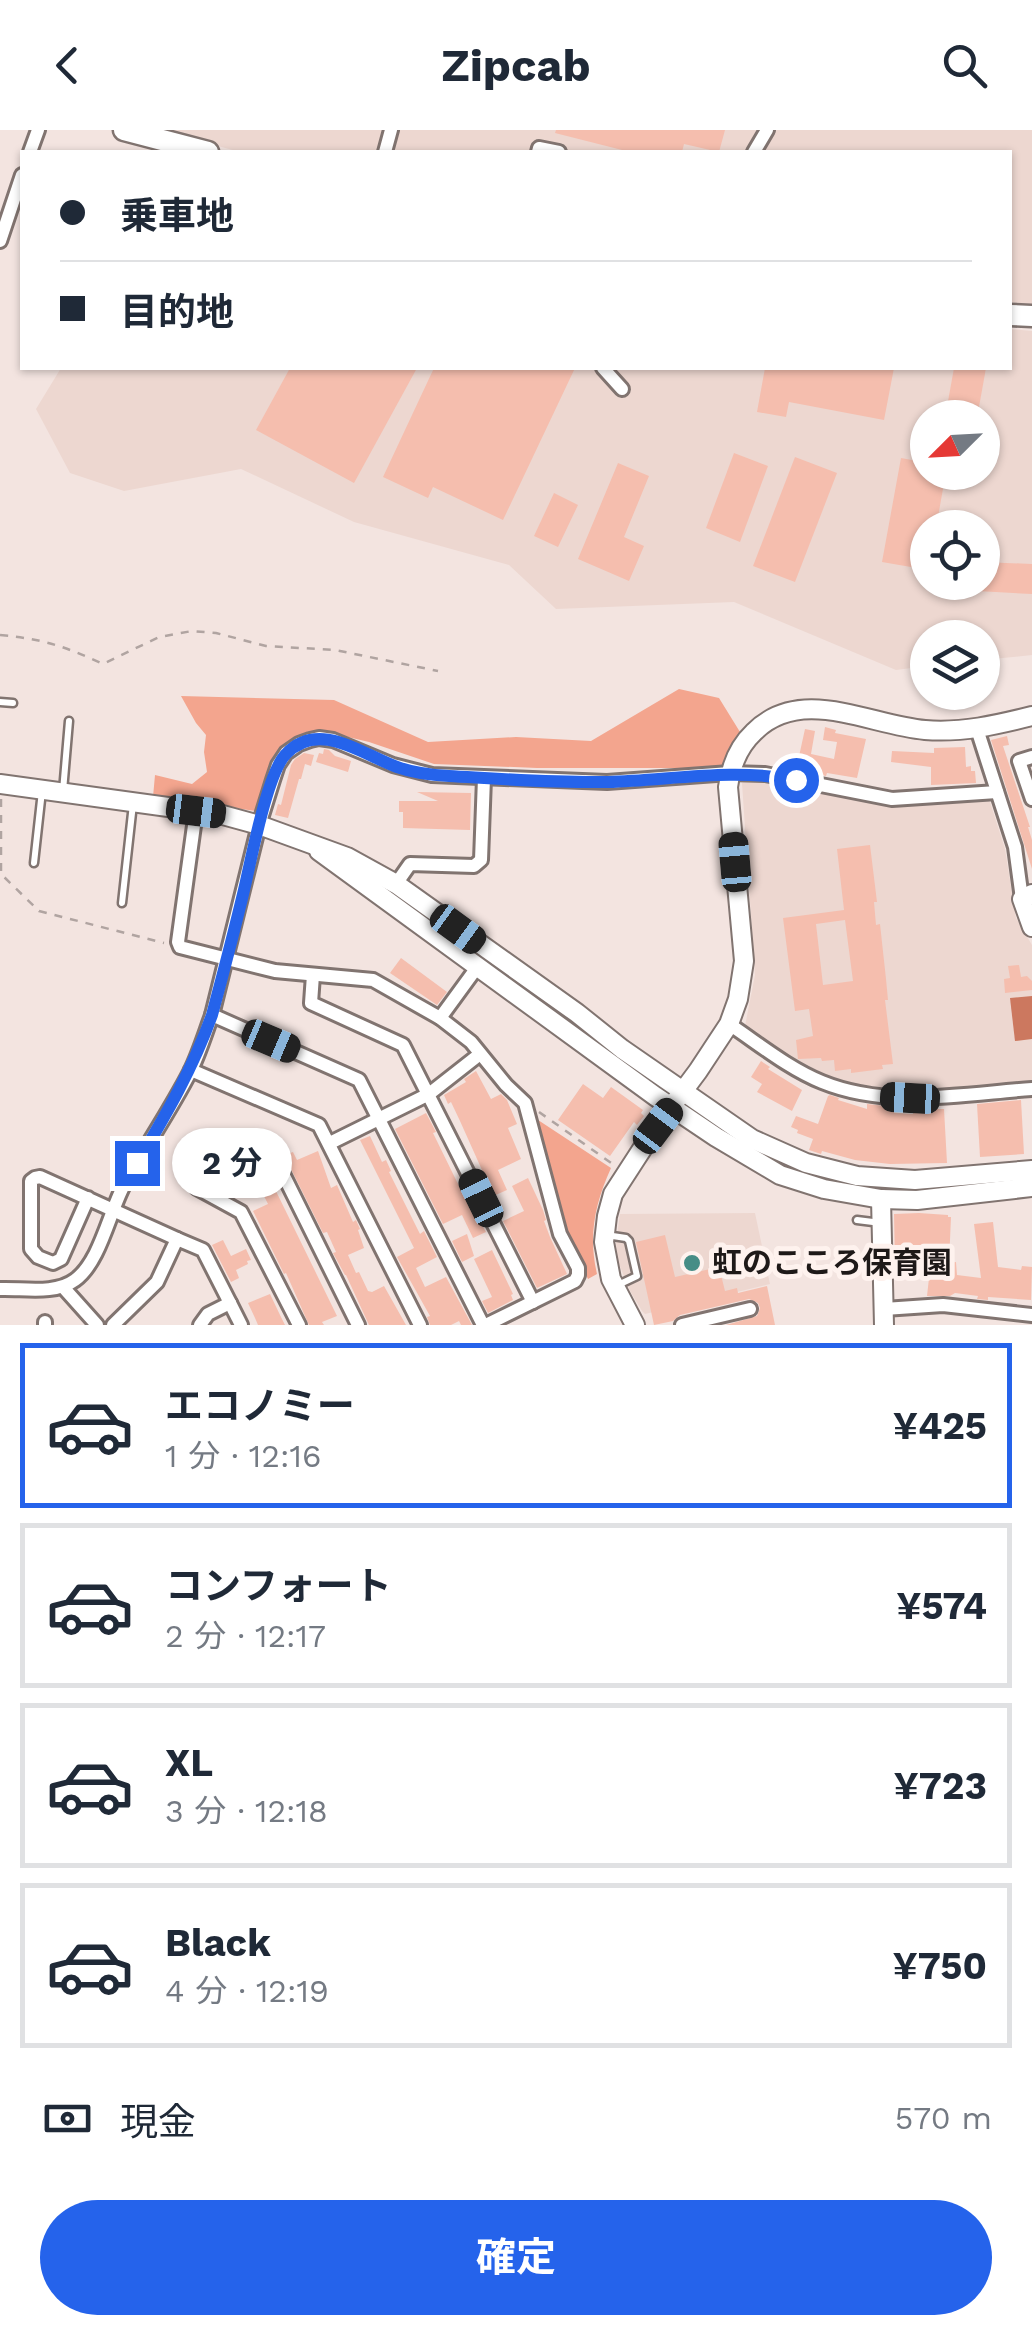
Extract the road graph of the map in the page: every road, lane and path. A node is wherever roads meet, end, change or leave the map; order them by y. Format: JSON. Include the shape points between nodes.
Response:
{"nodes":[{"id":1,"x":124,"y":130,"type":"edge"},
{"id":2,"x":200,"y":150,"type":"edge"},
{"id":3,"x":20,"y":181,"type":"edge"},
{"id":4,"x":0,"y":242,"type":"edge"},
{"id":5,"x":606,"y":370,"type":"edge"},
{"id":6,"x":622,"y":388,"type":"dead end"},
{"id":7,"x":0,"y":635,"type":"edge"},
{"id":8,"x":438,"y":670,"type":"dead end"},
{"id":9,"x":0,"y":702,"type":"edge"},
{"id":10,"x":13,"y":703,"type":"dead end"},
{"id":11,"x":1032,"y":716,"type":"edge"},
{"id":12,"x":69,"y":722,"type":"dead end"},
{"id":13,"x":976,"y":729,"type":"junction"},
{"id":14,"x":1032,"y":757,"type":"edge"},
{"id":15,"x":730,"y":773,"type":"junction"},
{"id":16,"x":484,"y":778,"type":"junction"},
{"id":17,"x":0,"y":784,"type":"edge"},
{"id":18,"x":42,"y":790,"type":"junction"},
{"id":19,"x":997,"y":792,"type":"junction"},
{"id":20,"x":63,"y":793,"type":"junction"},
{"id":21,"x":1032,"y":799,"type":"edge"},
{"id":22,"x":134,"y":802,"type":"junction"},
{"id":23,"x":196,"y":811,"type":"junction"},
{"id":24,"x":259,"y":825,"type":"junction"},
{"id":25,"x":306,"y":840,"type":"junction"},
{"id":26,"x":34,"y":863,"type":"dead end"},
{"id":27,"x":396,"y":884,"type":"junction"},
{"id":28,"x":1027,"y":896,"type":"edge"},
{"id":29,"x":122,"y":903,"type":"dead end"},
{"id":30,"x":1032,"y":926,"type":"edge"},
{"id":31,"x":180,"y":947,"type":"junction"},
{"id":32,"x":227,"y":960,"type":"junction"},
{"id":33,"x":478,"y":966,"type":"junction"},
{"id":34,"x":313,"y":974,"type":"junction"},
{"id":35,"x":212,"y":1015,"type":"junction"},
{"id":36,"x":440,"y":1018,"type":"junction"},
{"id":37,"x":729,"y":1024,"type":"junction"},
{"id":38,"x":480,"y":1054,"type":"junction"},
{"id":39,"x":191,"y":1070,"type":"junction"},
{"id":40,"x":1032,"y":1089,"type":"edge"},
{"id":41,"x":429,"y":1094,"type":"junction"},
{"id":42,"x":678,"y":1099,"type":"junction"},
{"id":43,"x":525,"y":1103,"type":"junction"},
{"id":44,"x":380,"y":1118,"type":"junction"},
{"id":45,"x":330,"y":1143,"type":"junction"},
{"id":46,"x":619,"y":1168,"type":"dead end"},
{"id":47,"x":1032,"y":1170,"type":"edge"},
{"id":48,"x":1032,"y":1188,"type":"edge"},
{"id":49,"x":88,"y":1198,"type":"junction"},
{"id":50,"x":882,"y":1199,"type":"junction"},
{"id":51,"x":113,"y":1210,"type":"junction"},
{"id":52,"x":858,"y":1220,"type":"dead end"},
{"id":53,"x":882,"y":1224,"type":"junction"},
{"id":54,"x":605,"y":1235,"type":"junction"},
{"id":55,"x":177,"y":1239,"type":"junction"},
{"id":56,"x":63,"y":1286,"type":"junction"},
{"id":57,"x":615,"y":1286,"type":"junction"},
{"id":58,"x":0,"y":1288,"type":"edge"},
{"id":59,"x":532,"y":1302,"type":"junction"},
{"id":60,"x":230,"y":1303,"type":"junction"},
{"id":61,"x":750,"y":1309,"type":"dead end"},
{"id":62,"x":1032,"y":1315,"type":"edge"},
{"id":63,"x":884,"y":1317,"type":"edge"},
{"id":64,"x":97,"y":1325,"type":"edge"},
{"id":65,"x":113,"y":1325,"type":"edge"},
{"id":66,"x":200,"y":1325,"type":"edge"},
{"id":67,"x":241,"y":1325,"type":"edge"},
{"id":68,"x":298,"y":1325,"type":"edge"},
{"id":69,"x":358,"y":1325,"type":"edge"},
{"id":70,"x":420,"y":1325,"type":"edge"},
{"id":71,"x":484,"y":1325,"type":"edge"},
{"id":72,"x":635,"y":1325,"type":"edge"},
{"id":73,"x":682,"y":1325,"type":"edge"}],
"edges":[{"from":1,"to":2,"type":"main road"},
{"from":3,"to":4,"type":"street"},
{"from":5,"to":6,"type":"street"},
{"from":7,"to":8,"type":"path","via":[[60,644],[103,664],[159,637],[192,631]]},
{"from":9,"to":10,"type":"lane"},
{"from":11,"to":13,"type":"street"},
{"from":12,"to":20,"type":"lane"},
{"from":13,"to":15,"type":"street","via":[[924,730],[798,709],[756,728]]},
{"from":13,"to":19,"type":"street"},
{"from":14,"to":21,"type":"street","via":[[1019,760]]},
{"from":15,"to":16,"type":"street","via":[[607,782]]},
{"from":15,"to":19,"type":"street","via":[[892,799]]},
{"from":15,"to":37,"type":"street","via":[[744,961]]},
{"from":16,"to":24,"type":"street","via":[[409,770],[319,738],[299,744],[278,765]]},
{"from":16,"to":27,"type":"street","via":[[479,864],[410,864]]},
{"from":17,"to":18,"type":"street"},
{"from":17,"to":31,"type":"path","via":[[1,874],[39,911]]},
{"from":18,"to":20,"type":"street"},
{"from":18,"to":26,"type":"lane"},
{"from":19,"to":28,"type":"street"},
{"from":20,"to":22,"type":"street"},
{"from":22,"to":23,"type":"street"},
{"from":22,"to":29,"type":"lane"},
{"from":23,"to":24,"type":"street"},
{"from":23,"to":31,"type":"street"},
{"from":24,"to":25,"type":"street"},
{"from":24,"to":32,"type":"street"},
{"from":25,"to":27,"type":"street"},
{"from":25,"to":33,"type":"street"},
{"from":27,"to":42,"type":"street"},
{"from":28,"to":30,"type":"street"},
{"from":31,"to":32,"type":"street"},
{"from":32,"to":34,"type":"street"},
{"from":32,"to":35,"type":"street"},
{"from":33,"to":36,"type":"street"},
{"from":33,"to":42,"type":"street"},
{"from":34,"to":36,"type":"street","via":[[373,980]]},
{"from":34,"to":41,"type":"street","via":[[310,1003],[403,1045]]},
{"from":35,"to":39,"type":"street"},
{"from":35,"to":44,"type":"street","via":[[359,1080]]},
{"from":36,"to":38,"type":"street"},
{"from":37,"to":40,"type":"street","via":[[796,1070],[850,1091],[910,1098]]},
{"from":37,"to":42,"type":"street"},
{"from":38,"to":41,"type":"street"},
{"from":38,"to":43,"type":"street"},
{"from":39,"to":45,"type":"street","via":[[320,1125]]},
{"from":39,"to":51,"type":"street"},
{"from":41,"to":44,"type":"street"},
{"from":41,"to":59,"type":"street"},
{"from":42,"to":47,"type":"street","via":[[752,1139],[857,1176],[915,1180]]},
{"from":42,"to":50,"type":"street","via":[[716,1137],[780,1175]]},
{"from":42,"to":54,"type":"street","via":[[612,1194]]},
{"from":43,"to":46,"type":"path"},
{"from":43,"to":59,"type":"street","via":[[560,1234],[578,1268],[574,1281]]},
{"from":44,"to":45,"type":"street"},
{"from":44,"to":71,"type":"street"},
{"from":45,"to":70,"type":"street"},
{"from":48,"to":50,"type":"street"},
{"from":49,"to":49,"type":"street","via":[[40,1177],[32,1181],[31,1249],[38,1257],[61,1259]]},
{"from":49,"to":51,"type":"street"},
{"from":50,"to":53,"type":"street"},
{"from":51,"to":55,"type":"street"},
{"from":51,"to":56,"type":"street","via":[[92,1260]]},
{"from":52,"to":53,"type":"lane"},
{"from":53,"to":63,"type":"street"},
{"from":54,"to":57,"type":"street"},
{"from":54,"to":57,"type":"lane","via":[[628,1238],[637,1276]]},
{"from":55,"to":60,"type":"street","via":[[203,1250]]},
{"from":55,"to":65,"type":"street","via":[[158,1282]]},
{"from":56,"to":58,"type":"street"},
{"from":56,"to":64,"type":"street"},
{"from":57,"to":72,"type":"street"},
{"from":59,"to":71,"type":"street"},
{"from":60,"to":66,"type":"street"},
{"from":60,"to":67,"type":"street"},
{"from":61,"to":73,"type":"street"},
{"from":62,"to":63,"type":"street","via":[[943,1305]]},
{"from":68,"to":69,"type":"street","via":[[241,1212],[196,1188],[216,1144],[281,1170]]}]}
